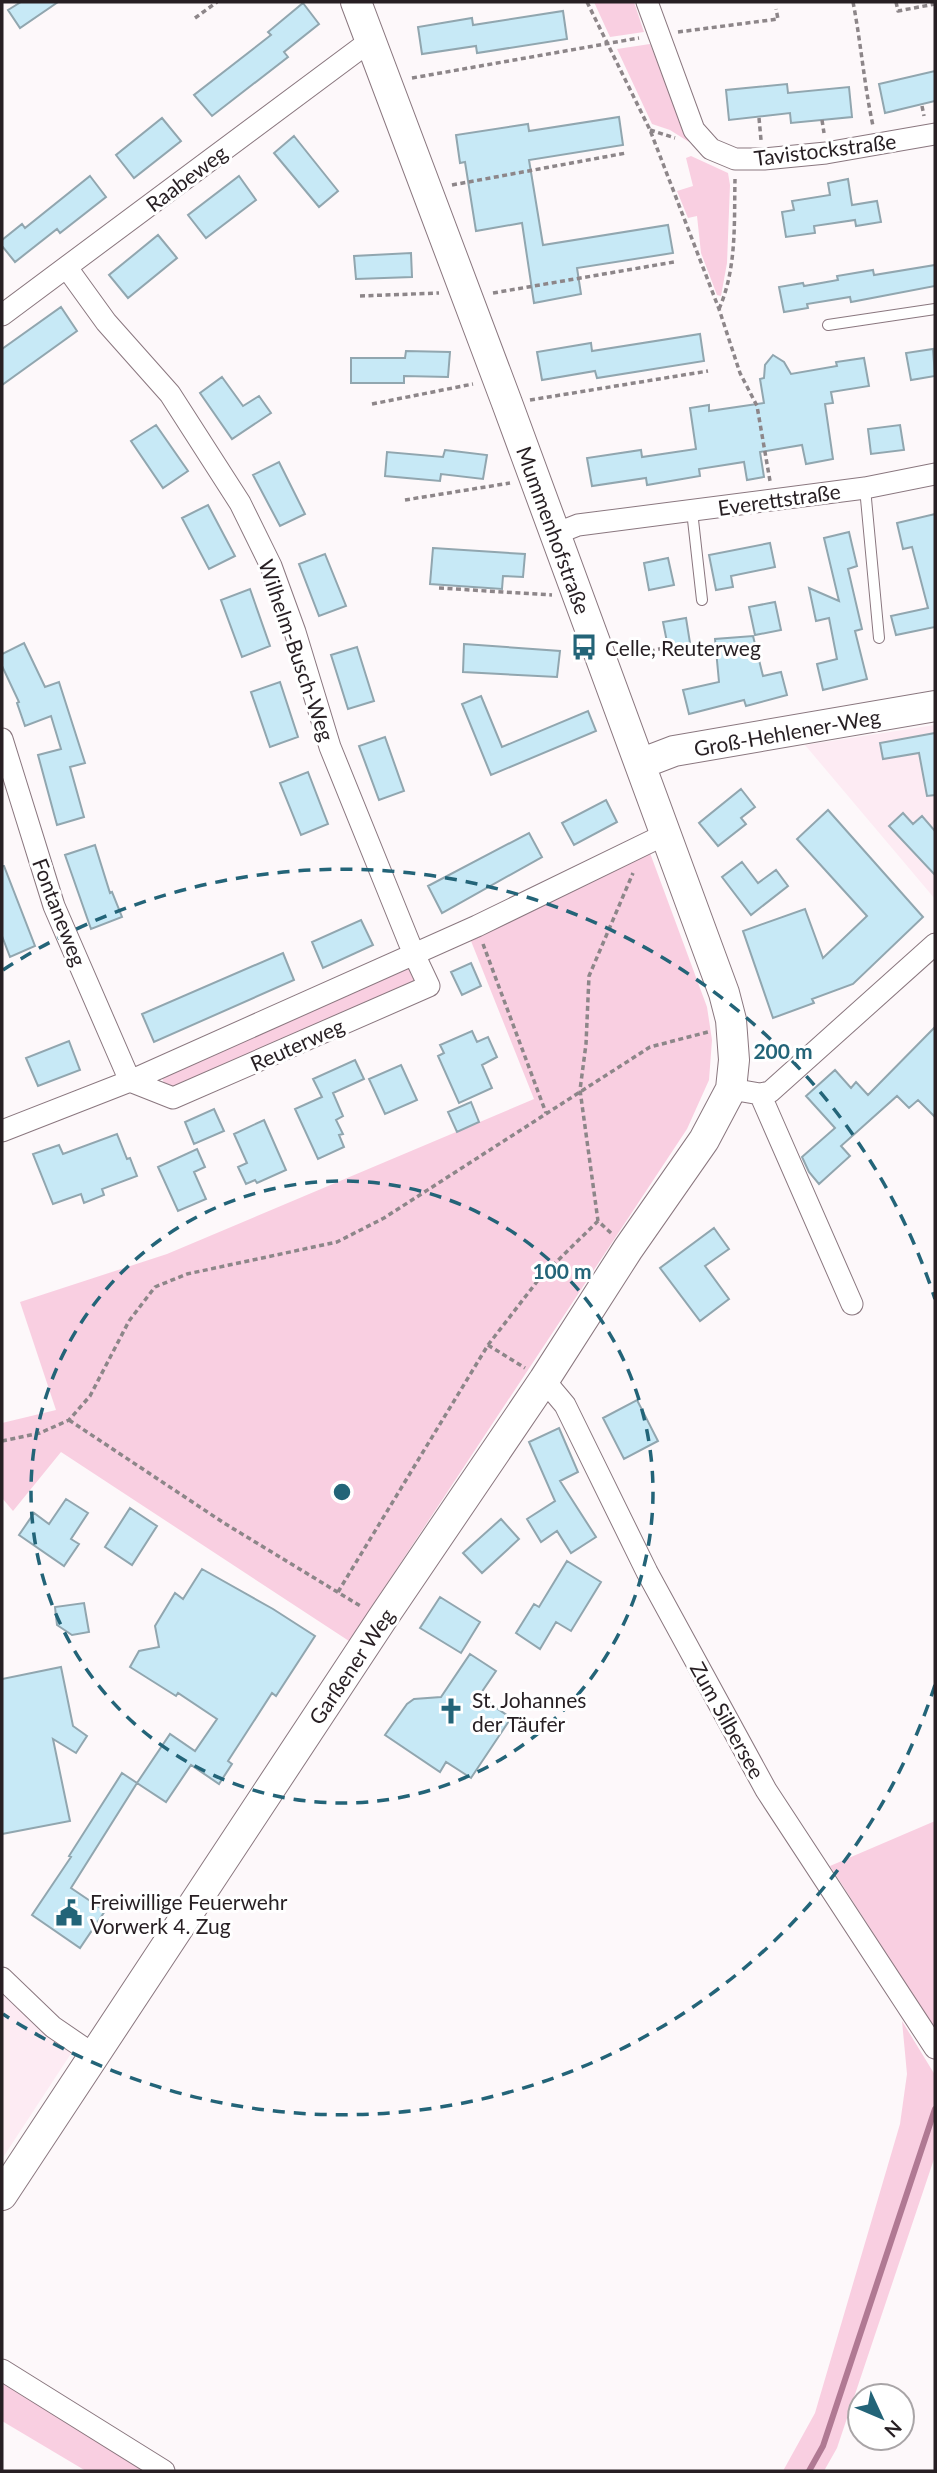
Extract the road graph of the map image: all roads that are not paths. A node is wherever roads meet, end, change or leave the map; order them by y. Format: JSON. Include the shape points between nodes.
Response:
{"nodes":[{"id":1,"x":356,"y":2,"type":"edge"},
{"id":2,"x":648,"y":2,"type":"edge"},
{"id":3,"x":370,"y":41,"type":"junction"},
{"id":4,"x":935,"y":134,"type":"edge"},
{"id":5,"x":67,"y":268,"type":"junction"},
{"id":6,"x":935,"y":309,"type":"edge"},
{"id":7,"x":2,"y":315,"type":"edge"},
{"id":8,"x":828,"y":325,"type":"dead end"},
{"id":9,"x":935,"y":474,"type":"edge"},
{"id":10,"x":865,"y":488,"type":"junction"},
{"id":11,"x":692,"y":511,"type":"junction"},
{"id":12,"x":555,"y":534,"type":"junction"},
{"id":13,"x":702,"y":600,"type":"dead end"},
{"id":14,"x":879,"y":638,"type":"dead end"},
{"id":15,"x":935,"y":706,"type":"edge"},
{"id":16,"x":2,"y":738,"type":"edge"},
{"id":17,"x":640,"y":764,"type":"junction"},
{"id":18,"x":656,"y":838,"type":"junction"},
{"id":19,"x":935,"y":944,"type":"edge"},
{"id":20,"x":414,"y":953,"type":"junction"},
{"id":21,"x":130,"y":1081,"type":"junction"},
{"id":22,"x":731,"y":1089,"type":"junction"},
{"id":23,"x":760,"y":1094,"type":"junction"},
{"id":24,"x":2,"y":1131,"type":"edge"},
{"id":25,"x":704,"y":1140,"type":"joint"},
{"id":26,"x":852,"y":1304,"type":"dead end"},
{"id":27,"x":544,"y":1380,"type":"junction"},
{"id":28,"x":2,"y":1978,"type":"edge"},
{"id":29,"x":935,"y":2048,"type":"edge"},
{"id":30,"x":94,"y":2055,"type":"junction"},
{"id":31,"x":2,"y":2195,"type":"edge"},
{"id":32,"x":2,"y":2370,"type":"edge"},
{"id":33,"x":164,"y":2471,"type":"edge"}],
"edges":[{"from":1,"to":3,"type":"street","name":"Mummenhofstraße"},
{"from":2,"to":4,"type":"street","name":"Tavistockstraße","via":[[694,130],[711,149],[735,159],[776,158]]},
{"from":3,"to":5,"type":"street","name":"Raabeweg"},
{"from":3,"to":12,"type":"street","name":"Mummenhofstraße"},
{"from":5,"to":7,"type":"street","name":"Raabeweg"},
{"from":5,"to":20,"type":"street","name":"Wilhelm-Busch-Weg","via":[[106,322],[170,394],[240,503],[271,566],[330,747]]},
{"from":6,"to":8,"type":"lane"},
{"from":9,"to":10,"type":"street","name":"Everettstraße"},
{"from":10,"to":11,"type":"street","name":"Everettstraße"},
{"from":10,"to":14,"type":"lane","name":"Everettstraße"},
{"from":11,"to":12,"type":"street","name":"Everettstraße","via":[[578,525]]},
{"from":11,"to":13,"type":"lane","name":"Everettstraße"},
{"from":12,"to":17,"type":"street","name":"Mummenhofstraße"},
{"from":15,"to":17,"type":"street","name":"Groß-Hehlener-Weg","via":[[674,751]]},
{"from":16,"to":21,"type":"street","name":"Fontaneweg","via":[[54,906]]},
{"from":17,"to":18,"type":"street","name":"Mummenhofstraße"},
{"from":18,"to":20,"type":"street","name":"Reuterweg"},
{"from":18,"to":22,"type":"street","name":"Mummenhofstraße","via":[[724,993],[734,1060]]},
{"from":19,"to":23,"type":"street","via":[[770,1092]]},
{"from":20,"to":21,"type":"street","name":"Reuterweg"},
{"from":20,"to":21,"type":"street","name":"Reuterweg","via":[[429,986],[173,1098]]},
{"from":21,"to":24,"type":"street","name":"Reuterweg"},
{"from":22,"to":23,"type":"street"},
{"from":22,"to":25,"type":"street","name":"Mummenhofstraße"},
{"from":23,"to":26,"type":"street"},
{"from":25,"to":27,"type":"street","name":"Garßener Weg"},
{"from":27,"to":29,"type":"street","name":"Zum Silbersee","via":[[565,1405],[655,1586],[766,1790]]},
{"from":27,"to":30,"type":"street","name":"Garßener Weg"},
{"from":28,"to":30,"type":"street","via":[[53,2027]]},
{"from":30,"to":31,"type":"street","name":"Garßener Weg"},
{"from":32,"to":33,"type":"street"}]}
